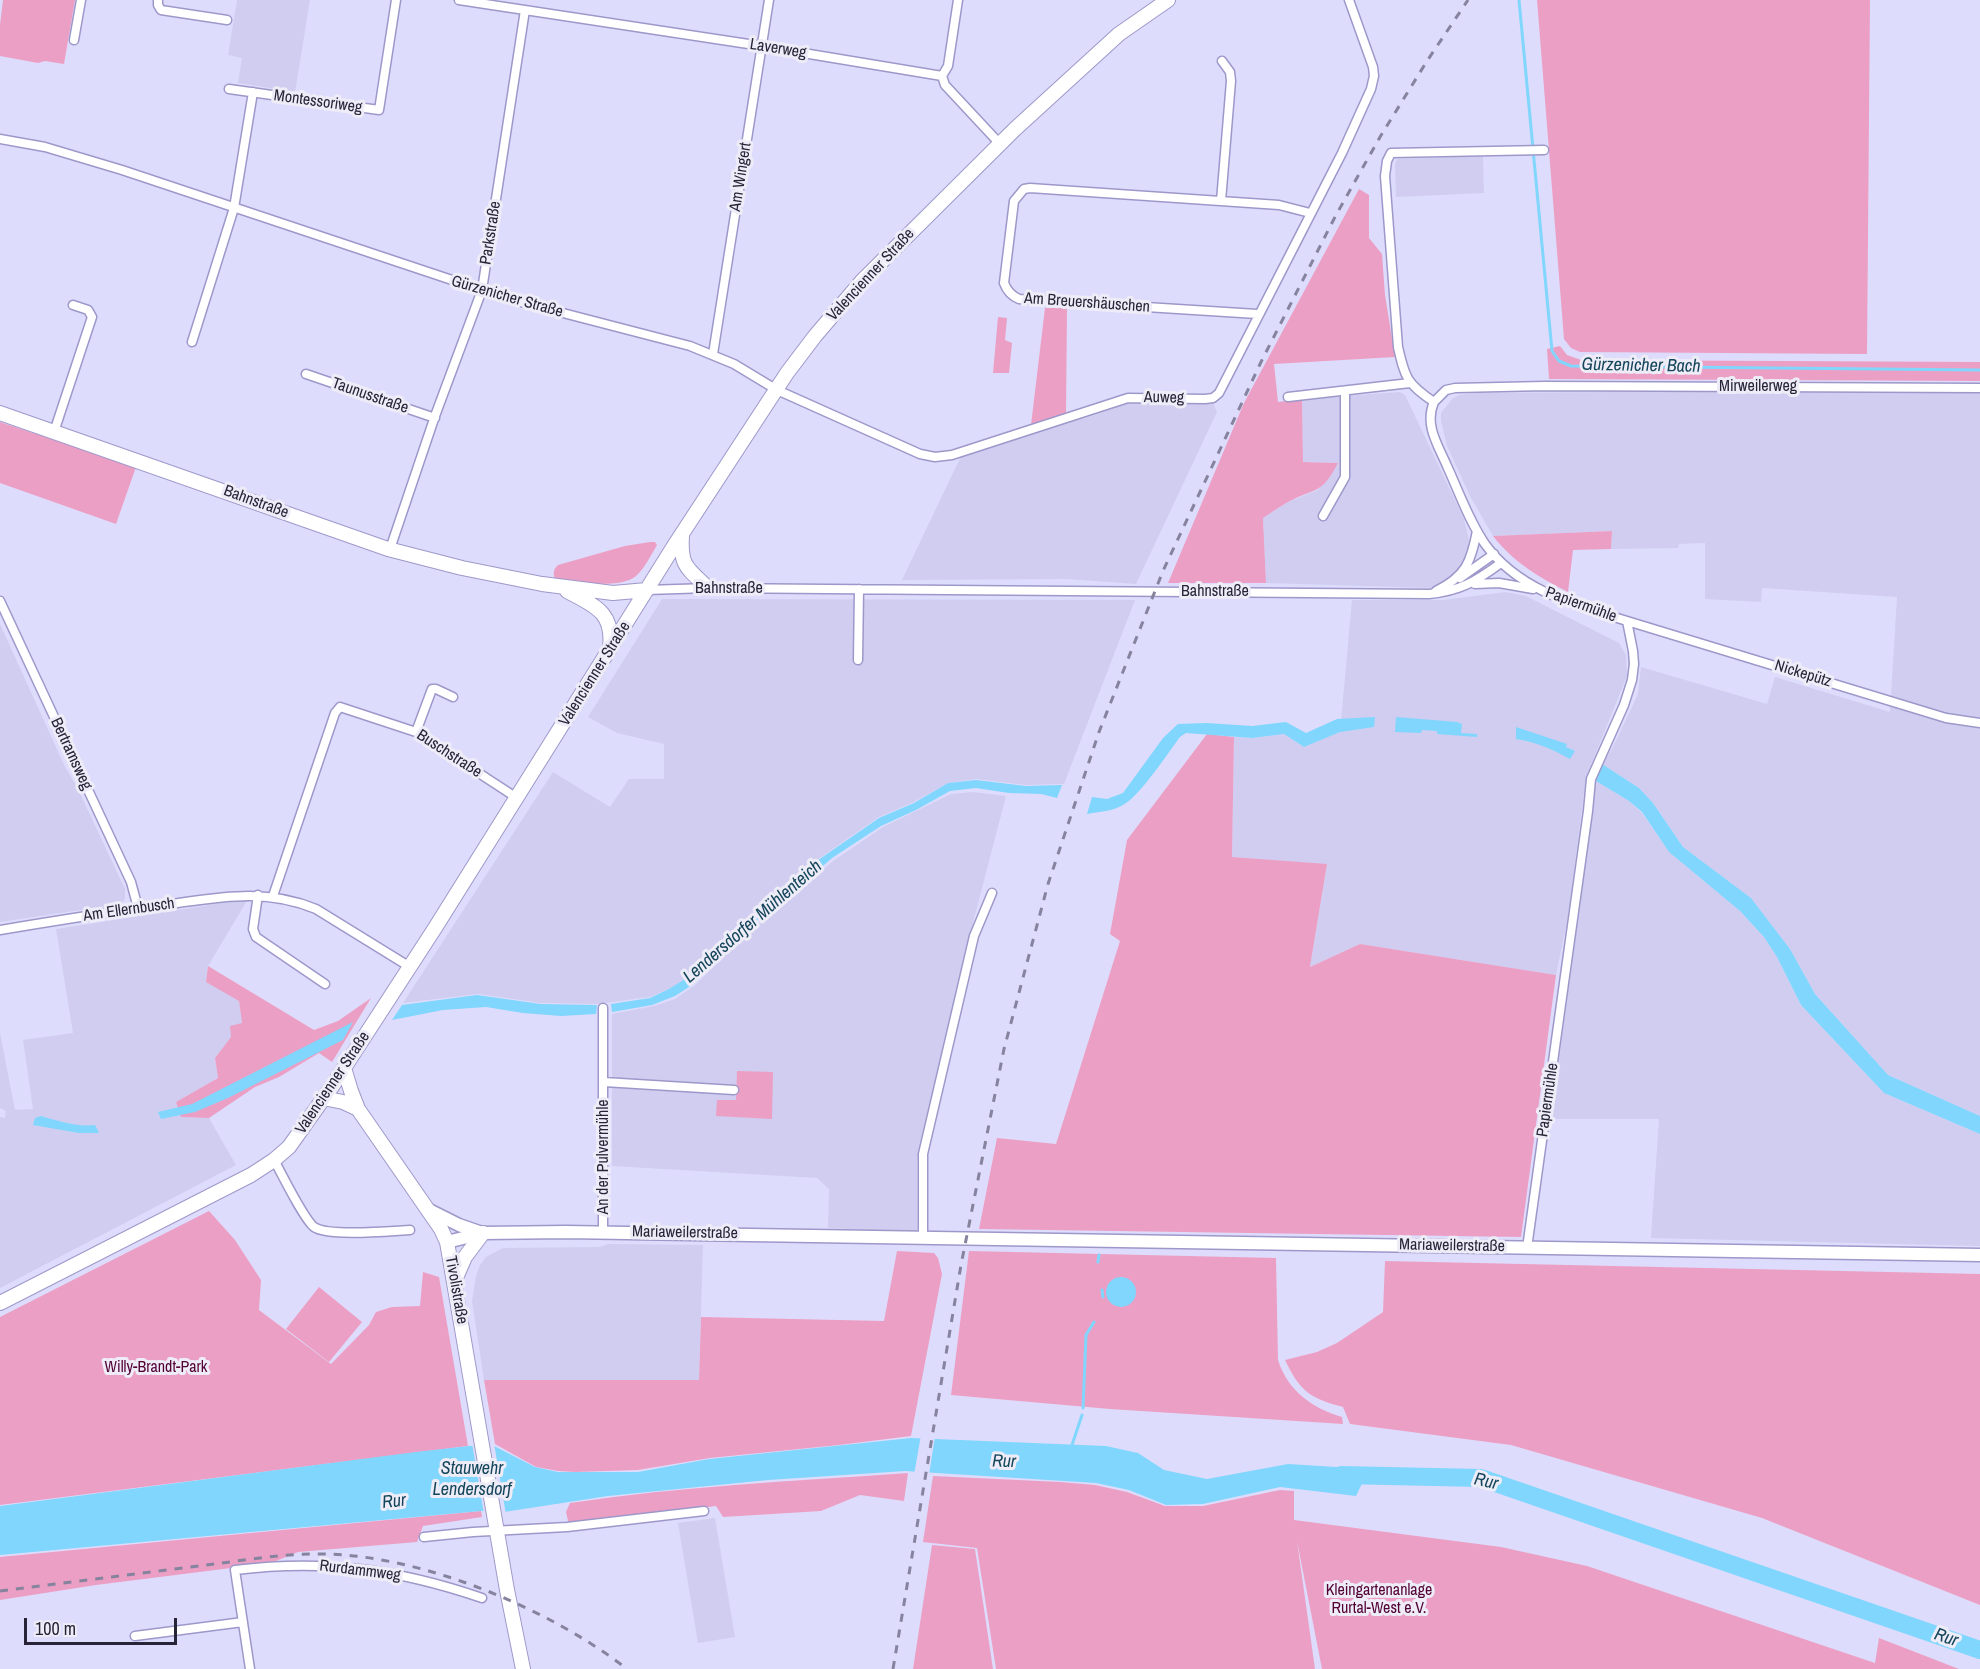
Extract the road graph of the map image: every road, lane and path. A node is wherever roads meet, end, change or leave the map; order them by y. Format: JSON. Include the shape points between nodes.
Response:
{"nodes":[{"id":1,"x":81,"y":0,"type":"edge"},
{"id":2,"x":158,"y":0,"type":"edge"},
{"id":3,"x":396,"y":0,"type":"edge"},
{"id":4,"x":459,"y":0,"type":"edge"},
{"id":5,"x":769,"y":0,"type":"edge"},
{"id":6,"x":958,"y":0,"type":"edge"},
{"id":7,"x":1168,"y":0,"type":"edge"},
{"id":8,"x":1349,"y":0,"type":"edge"},
{"id":9,"x":525,"y":10,"type":"junction"},
{"id":10,"x":227,"y":20,"type":"dead end"},
{"id":11,"x":74,"y":40,"type":"dead end"},
{"id":12,"x":762,"y":46,"type":"junction"},
{"id":13,"x":1222,"y":61,"type":"dead end"},
{"id":14,"x":942,"y":76,"type":"junction"},
{"id":15,"x":229,"y":89,"type":"dead end"},
{"id":16,"x":253,"y":93,"type":"junction"},
{"id":17,"x":0,"y":139,"type":"edge"},
{"id":18,"x":1000,"y":144,"type":"junction"},
{"id":19,"x":1542,"y":150,"type":"dead end"},
{"id":20,"x":1221,"y":201,"type":"junction"},
{"id":21,"x":234,"y":208,"type":"junction"},
{"id":22,"x":1310,"y":213,"type":"junction"},
{"id":23,"x":482,"y":290,"type":"junction"},
{"id":24,"x":73,"y":305,"type":"dead end"},
{"id":25,"x":1257,"y":314,"type":"junction"},
{"id":26,"x":192,"y":342,"type":"dead end"},
{"id":27,"x":713,"y":354,"type":"junction"},
{"id":28,"x":306,"y":374,"type":"dead end"},
{"id":29,"x":1410,"y":383,"type":"junction"},
{"id":30,"x":1980,"y":388,"type":"edge"},
{"id":31,"x":777,"y":390,"type":"junction"},
{"id":32,"x":1345,"y":392,"type":"junction"},
{"id":33,"x":1288,"y":397,"type":"dead end"},
{"id":34,"x":1434,"y":402,"type":"junction"},
{"id":35,"x":0,"y":412,"type":"edge"},
{"id":36,"x":435,"y":418,"type":"junction"},
{"id":37,"x":54,"y":432,"type":"junction"},
{"id":38,"x":1323,"y":516,"type":"dead end"},
{"id":39,"x":1477,"y":531,"type":"junction"},
{"id":40,"x":682,"y":534,"type":"junction"},
{"id":41,"x":390,"y":549,"type":"junction"},
{"id":42,"x":1494,"y":554,"type":"junction"},
{"id":43,"x":1501,"y":563,"type":"junction"},
{"id":44,"x":1448,"y":584,"type":"junction"},
{"id":45,"x":1466,"y":585,"type":"junction"},
{"id":46,"x":559,"y":587,"type":"junction"},
{"id":47,"x":708,"y":588,"type":"junction"},
{"id":48,"x":859,"y":589,"type":"junction"},
{"id":49,"x":647,"y":590,"type":"junction"},
{"id":50,"x":1539,"y":590,"type":"junction"},
{"id":51,"x":1430,"y":594,"type":"junction"},
{"id":52,"x":0,"y":601,"type":"edge"},
{"id":53,"x":1627,"y":621,"type":"junction"},
{"id":54,"x":609,"y":650,"type":"junction"},
{"id":55,"x":858,"y":660,"type":"dead end"},
{"id":56,"x":453,"y":697,"type":"dead end"},
{"id":57,"x":1980,"y":723,"type":"edge"},
{"id":58,"x":416,"y":732,"type":"junction"},
{"id":59,"x":517,"y":798,"type":"junction"},
{"id":60,"x":992,"y":893,"type":"dead end"},
{"id":61,"x":258,"y":895,"type":"junction"},
{"id":62,"x":273,"y":896,"type":"junction"},
{"id":63,"x":138,"y":908,"type":"junction"},
{"id":64,"x":0,"y":930,"type":"edge"},
{"id":65,"x":410,"y":967,"type":"junction"},
{"id":66,"x":325,"y":984,"type":"dead end"},
{"id":67,"x":603,"y":1008,"type":"dead end"},
{"id":68,"x":344,"y":1068,"type":"junction"},
{"id":69,"x":604,"y":1082,"type":"junction"},
{"id":70,"x":734,"y":1090,"type":"dead end"},
{"id":71,"x":323,"y":1098,"type":"junction"},
{"id":72,"x":358,"y":1109,"type":"junction"},
{"id":73,"x":274,"y":1160,"type":"junction"},
{"id":74,"x":427,"y":1209,"type":"junction"},
{"id":75,"x":410,"y":1230,"type":"dead end"},
{"id":76,"x":603,"y":1232,"type":"junction"},
{"id":77,"x":483,"y":1233,"type":"junction"},
{"id":78,"x":923,"y":1238,"type":"junction"},
{"id":79,"x":447,"y":1242,"type":"junction"},
{"id":80,"x":1527,"y":1248,"type":"junction"},
{"id":81,"x":1980,"y":1255,"type":"edge"},
{"id":82,"x":455,"y":1280,"type":"junction"},
{"id":83,"x":0,"y":1303,"type":"edge"},
{"id":84,"x":704,"y":1511,"type":"dead end"},
{"id":85,"x":497,"y":1528,"type":"junction"},
{"id":86,"x":424,"y":1537,"type":"dead end"},
{"id":87,"x":482,"y":1598,"type":"dead end"},
{"id":88,"x":243,"y":1622,"type":"junction"},
{"id":89,"x":135,"y":1636,"type":"dead end"},
{"id":90,"x":250,"y":1669,"type":"edge"},
{"id":91,"x":523,"y":1669,"type":"edge"}],
"edges":[{"from":1,"to":11,"type":"street"},
{"from":2,"to":10,"type":"street","via":[[161,10]]},
{"from":3,"to":16,"type":"street","name":"Montessoriweg","via":[[379,110]]},
{"from":4,"to":9,"type":"street","name":"Laverweg"},
{"from":5,"to":12,"type":"street","name":"Am Wingert"},
{"from":6,"to":14,"type":"street","via":[[948,66]]},
{"from":7,"to":18,"type":"main road","name":"Valencienner Straße","via":[[1119,34]]},
{"from":8,"to":22,"type":"street","name":"Auweg","via":[[1374,76],[1342,153]]},
{"from":9,"to":12,"type":"street","name":"Laverweg"},
{"from":9,"to":23,"type":"street","name":"Parkstraße"},
{"from":12,"to":14,"type":"street","name":"Laverweg"},
{"from":12,"to":27,"type":"street","name":"Am Wingert"},
{"from":13,"to":20,"type":"street","via":[[1232,81]]},
{"from":14,"to":18,"type":"street","via":[[945,85]]},
{"from":15,"to":16,"type":"street"},
{"from":16,"to":21,"type":"street"},
{"from":17,"to":21,"type":"street","name":"Gürzenicher Straße","via":[[80,157]]},
{"from":18,"to":31,"type":"main road","name":"Valencienner Straße","via":[[842,302]]},
{"from":19,"to":29,"type":"street","via":[[1391,153],[1385,176],[1398,348]]},
{"from":20,"to":22,"type":"street","name":"Am Breuershäuschen","via":[[1279,205]]},
{"from":20,"to":25,"type":"street","name":"Am Breuershäuschen","via":[[1024,189],[1014,201],[1004,283],[1019,299]]},
{"from":21,"to":23,"type":"street","name":"Gürzenicher Straße"},
{"from":21,"to":26,"type":"street"},
{"from":22,"to":25,"type":"street","name":"Auweg"},
{"from":23,"to":27,"type":"street","name":"Gürzenicher Straße"},
{"from":23,"to":36,"type":"street","name":"Parkstraße"},
{"from":24,"to":37,"type":"street","via":[[88,310],[92,317]]},
{"from":25,"to":31,"type":"street","name":"Auweg","via":[[1213,398],[1128,398],[952,455],[920,454]]},
{"from":27,"to":31,"type":"street","name":"Gürzenicher Straße"},
{"from":28,"to":36,"type":"street","name":"Taunusstraße"},
{"from":29,"to":32,"type":"street"},
{"from":29,"to":34,"type":"street"},
{"from":30,"to":34,"type":"street","name":"Mirweilerweg","via":[[1455,388],[1446,390]]},
{"from":31,"to":40,"type":"main road","name":"Valencienner Straße"},
{"from":32,"to":33,"type":"street"},
{"from":32,"to":38,"type":"street","via":[[1345,477]]},
{"from":34,"to":39,"type":"street","name":"Papiermühle","via":[[1429,412],[1432,432]]},
{"from":35,"to":37,"type":"main road","name":"Bahnstraße"},
{"from":36,"to":41,"type":"street","name":"Parkstraße"},
{"from":37,"to":41,"type":"main road","name":"Bahnstraße"},
{"from":39,"to":42,"type":"street","name":"Papiermühle"},
{"from":39,"to":44,"type":"street","name":"Bahnstraße","via":[[1468,564]]},
{"from":40,"to":47,"type":"main road","via":[[681,554],[686,568]]},
{"from":40,"to":49,"type":"main road","name":"Valencienner Straße"},
{"from":41,"to":46,"type":"main road","name":"Bahnstraße"},
{"from":42,"to":43,"type":"street","name":"Papiermühle"},
{"from":42,"to":44,"type":"street","name":"Bahnstraße"},
{"from":43,"to":45,"type":"street","name":"Bahnstraße"},
{"from":43,"to":50,"type":"street","name":"Papiermühle"},
{"from":44,"to":51,"type":"street","name":"Bahnstraße"},
{"from":45,"to":50,"type":"street","name":"Bahnstraße","via":[[1499,583]]},
{"from":45,"to":51,"type":"street","name":"Bahnstraße"},
{"from":46,"to":49,"type":"main road","name":"Bahnstraße","via":[[613,593]]},
{"from":46,"to":54,"type":"main road","via":[[608,620]]},
{"from":47,"to":48,"type":"street","name":"Bahnstraße"},
{"from":47,"to":49,"type":"street","name":"Bahnstraße"},
{"from":48,"to":51,"type":"street","name":"Bahnstraße"},
{"from":48,"to":55,"type":"street"},
{"from":49,"to":54,"type":"main road","name":"Valencienner Straße"},
{"from":50,"to":53,"type":"street","name":"Papiermühle"},
{"from":52,"to":63,"type":"street","name":"Bertramsweg","via":[[131,882]]},
{"from":53,"to":57,"type":"street","name":"Nickepütz","via":[[1946,718]]},
{"from":53,"to":80,"type":"street","name":"Papiermühle","via":[[1633,651],[1632,680],[1591,779]]},
{"from":54,"to":59,"type":"main road","name":"Valencienner Straße"},
{"from":56,"to":58,"type":"street","via":[[432,689]]},
{"from":58,"to":59,"type":"street","name":"Buschstraße"},
{"from":58,"to":62,"type":"street","name":"Buschstraße","via":[[343,707],[338,709]]},
{"from":59,"to":65,"type":"main road","name":"Valencienner Straße"},
{"from":60,"to":78,"type":"street","via":[[974,936],[923,1154]]},
{"from":61,"to":62,"type":"street","name":"Am Ellernbusch"},
{"from":61,"to":63,"type":"street","name":"Am Ellernbusch"},
{"from":61,"to":66,"type":"street","via":[[253,921],[256,937]]},
{"from":62,"to":65,"type":"street","name":"Am Ellernbusch","via":[[316,909]]},
{"from":63,"to":64,"type":"street","name":"Am Ellernbusch"},
{"from":65,"to":68,"type":"main road","name":"Valencienner Straße"},
{"from":67,"to":69,"type":"street","name":"An der Pulvermühle"},
{"from":68,"to":71,"type":"main road","name":"Valencienner Straße"},
{"from":68,"to":72,"type":"main road","name":"Tivolistraße"},
{"from":69,"to":70,"type":"street","name":"An der Pulvermühle"},
{"from":69,"to":76,"type":"street","name":"An der Pulvermühle"},
{"from":71,"to":72,"type":"main road"},
{"from":71,"to":73,"type":"main road","name":"Valencienner Straße","via":[[295,1139]]},
{"from":72,"to":74,"type":"main road","name":"Tivolistraße"},
{"from":73,"to":75,"type":"street","via":[[316,1228],[331,1232]]},
{"from":73,"to":83,"type":"main road","name":"Valencienner Straße"},
{"from":74,"to":77,"type":"main road"},
{"from":74,"to":79,"type":"main road","name":"Tivolistraße"},
{"from":76,"to":77,"type":"main road","name":"Mariaweilerstraße"},
{"from":76,"to":78,"type":"main road","name":"Mariaweilerstraße"},
{"from":77,"to":79,"type":"main road","name":"Mariaweilerstraße"},
{"from":77,"to":82,"type":"main road","via":[[465,1257]]},
{"from":78,"to":80,"type":"main road","name":"Mariaweilerstraße"},
{"from":79,"to":82,"type":"main road","name":"Tivolistraße"},
{"from":80,"to":81,"type":"main road","name":"Mariaweilerstraße"},
{"from":82,"to":85,"type":"main road","name":"Tivolistraße"},
{"from":84,"to":85,"type":"street","via":[[567,1527]]},
{"from":85,"to":86,"type":"street"},
{"from":85,"to":91,"type":"main road","name":"Tivolistraße"},
{"from":87,"to":88,"type":"street","name":"Rurdammweg","via":[[429,1581],[341,1566],[271,1566],[235,1570]]},
{"from":88,"to":89,"type":"street"},
{"from":88,"to":90,"type":"street"}]}
